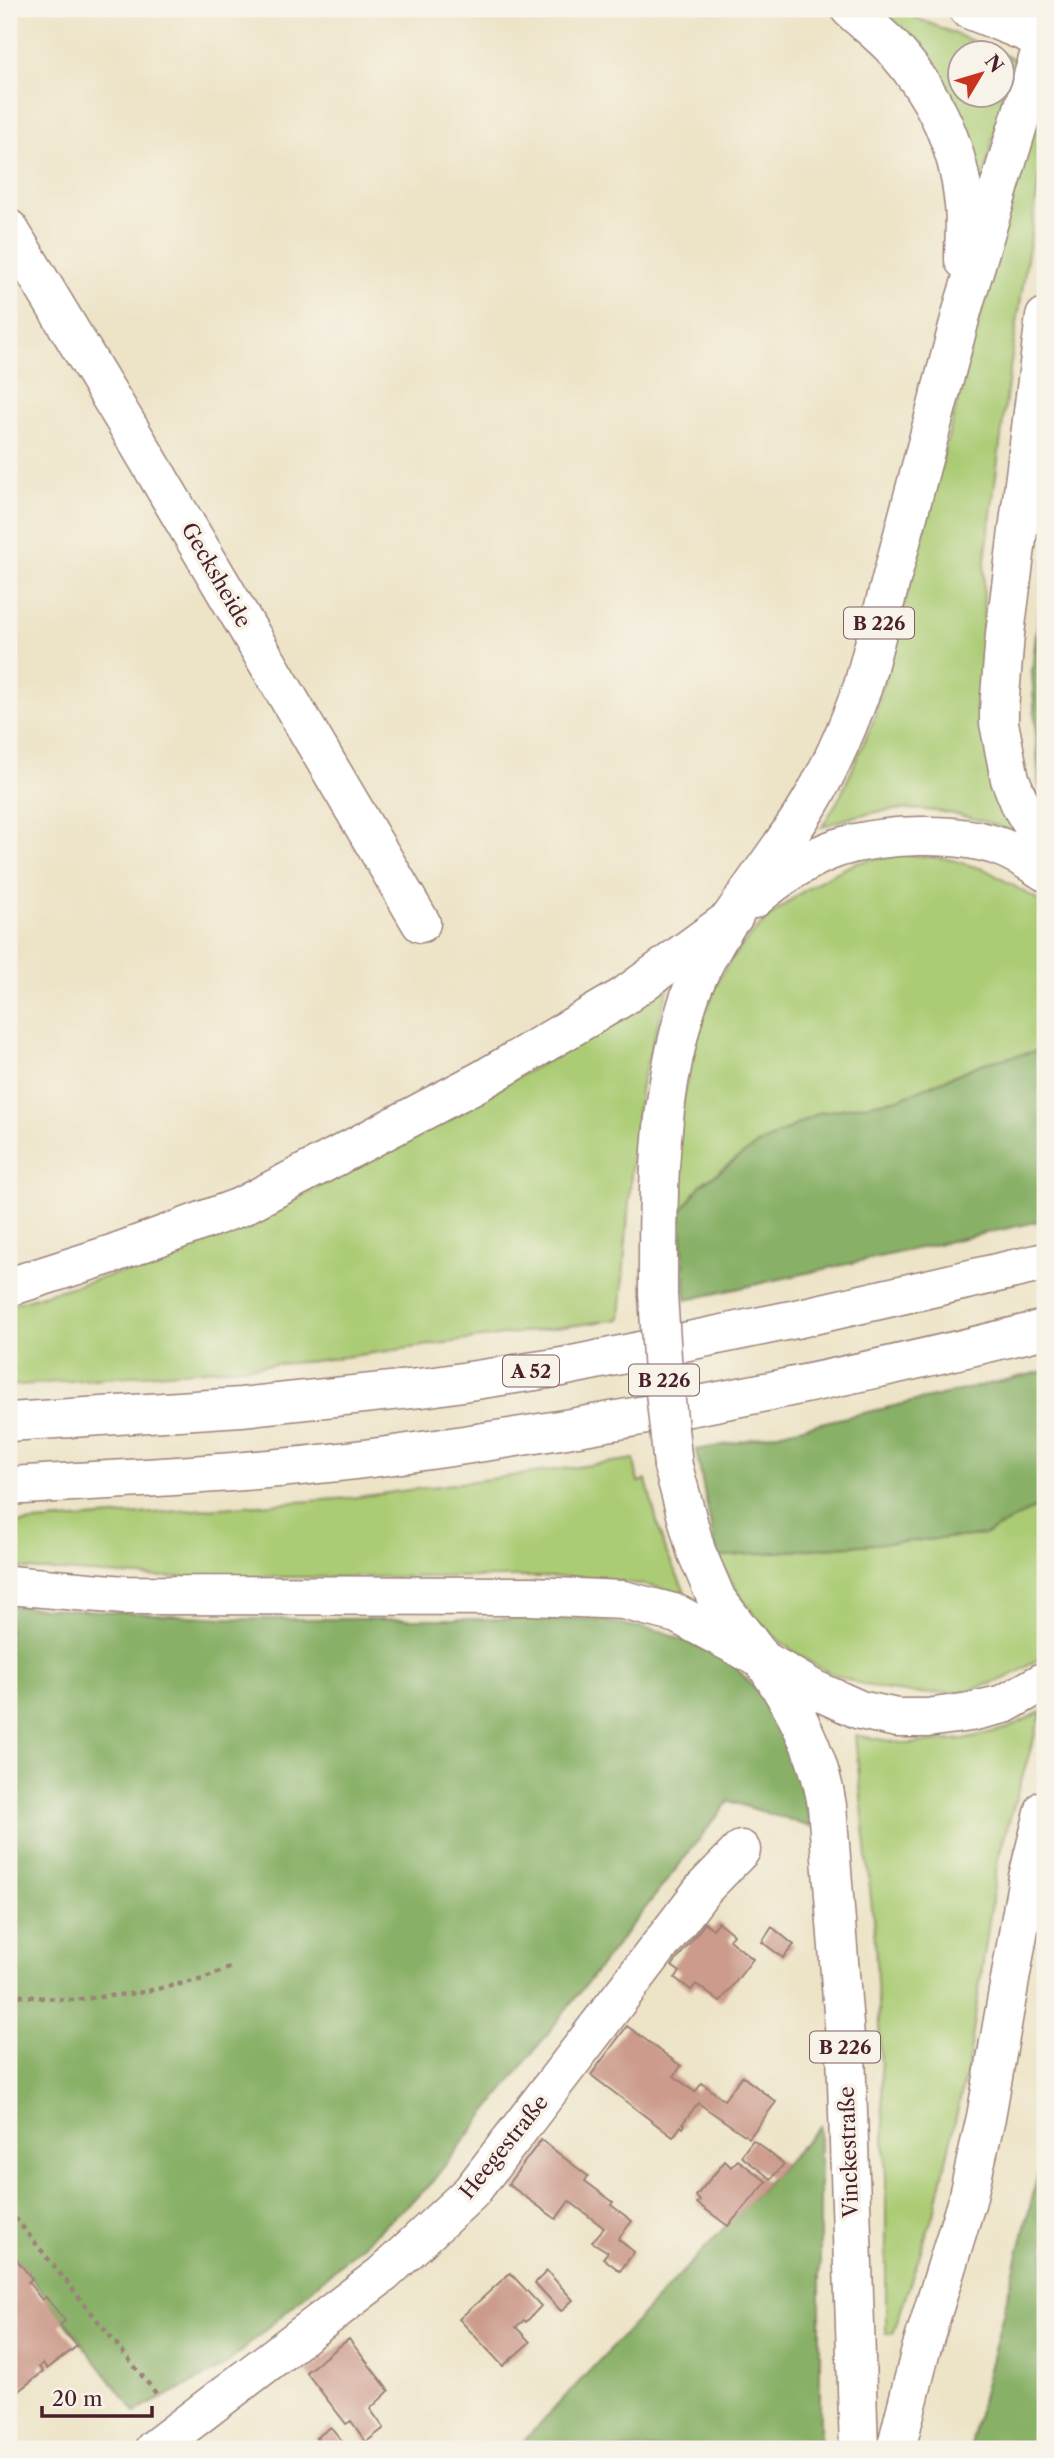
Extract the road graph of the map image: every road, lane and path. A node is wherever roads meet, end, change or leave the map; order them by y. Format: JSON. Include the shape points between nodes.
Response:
{"nodes":[{"id":1,"x":850,"y":9,"type":"edge"},
{"id":2,"x":968,"y":9,"type":"edge"},
{"id":3,"x":1045,"y":38,"type":"edge"},
{"id":4,"x":9,"y":229,"type":"edge"},
{"id":5,"x":964,"y":304,"type":"junction"},
{"id":6,"x":1045,"y":317,"type":"edge"},
{"id":7,"x":1040,"y":385,"type":"edge"},
{"id":8,"x":1045,"y":846,"type":"edge"},
{"id":9,"x":1045,"y":872,"type":"edge"},
{"id":10,"x":734,"y":916,"type":"junction"},
{"id":11,"x":421,"y":923,"type":"dead end"},
{"id":12,"x":1045,"y":1262,"type":"edge"},
{"id":13,"x":9,"y":1287,"type":"edge"},
{"id":14,"x":1045,"y":1329,"type":"edge"},
{"id":15,"x":9,"y":1422,"type":"edge"},
{"id":16,"x":9,"y":1486,"type":"edge"},
{"id":17,"x":9,"y":1585,"type":"edge"},
{"id":18,"x":763,"y":1660,"type":"junction"},
{"id":19,"x":1045,"y":1681,"type":"edge"},
{"id":20,"x":1045,"y":1809,"type":"edge"},
{"id":21,"x":741,"y":1850,"type":"dead end"},
{"id":22,"x":234,"y":1966,"type":"dead end"},
{"id":23,"x":9,"y":1995,"type":"edge"},
{"id":24,"x":9,"y":2210,"type":"edge"},
{"id":25,"x":168,"y":2439,"type":"edge"},
{"id":26,"x":859,"y":2449,"type":"edge"},
{"id":27,"x":896,"y":2449,"type":"edge"}],
"edges":[{"from":1,"to":5,"type":"main road","via":[[892,47],[921,82],[954,150],[965,207]]},
{"from":2,"to":3,"type":"main road"},
{"from":3,"to":5,"type":"main road","number":"B 226"},
{"from":4,"to":11,"type":"main road","name":"Gecksheide"},
{"from":5,"to":10,"type":"main road","number":"B 226","via":[[852,718],[808,805]]},
{"from":6,"to":7,"type":"main road"},
{"from":7,"to":8,"type":"main road","via":[[1005,634],[999,723],[1010,779]]},
{"from":9,"to":10,"type":"main road","via":[[1002,848],[970,840],[934,836],[872,840],[835,849],[804,865]]},
{"from":10,"to":13,"type":"main road","via":[[623,997],[482,1080],[240,1207]]},
{"from":10,"to":18,"type":"main road","number":"B 226","bridge":true,"via":[[694,986],[665,1097],[658,1188],[658,1294],[673,1466],[696,1551],[717,1600]]},
{"from":12,"to":15,"type":"main road","number":"A 52","via":[[796,1320],[562,1367],[241,1407]]},
{"from":14,"to":16,"type":"main road","via":[[704,1405],[412,1452],[243,1471]]},
{"from":17,"to":18,"type":"main road","via":[[124,1595],[623,1600],[677,1614]]},
{"from":18,"to":19,"type":"main road","via":[[860,1710],[897,1718],[993,1707]]},
{"from":18,"to":26,"type":"main road","name":"Vinckestraße","number":"B 226","via":[[810,1743],[827,1806],[846,2051]]},
{"from":20,"to":27,"type":"main road","via":[[967,2200]]},
{"from":21,"to":25,"type":"main road","name":"Heegestraße","via":[[704,1888],[471,2192],[383,2274]]},
{"from":22,"to":23,"type":"path","via":[[203,1979],[138,1993],[71,2000]]},
{"from":24,"to":25,"type":"path"}]}
